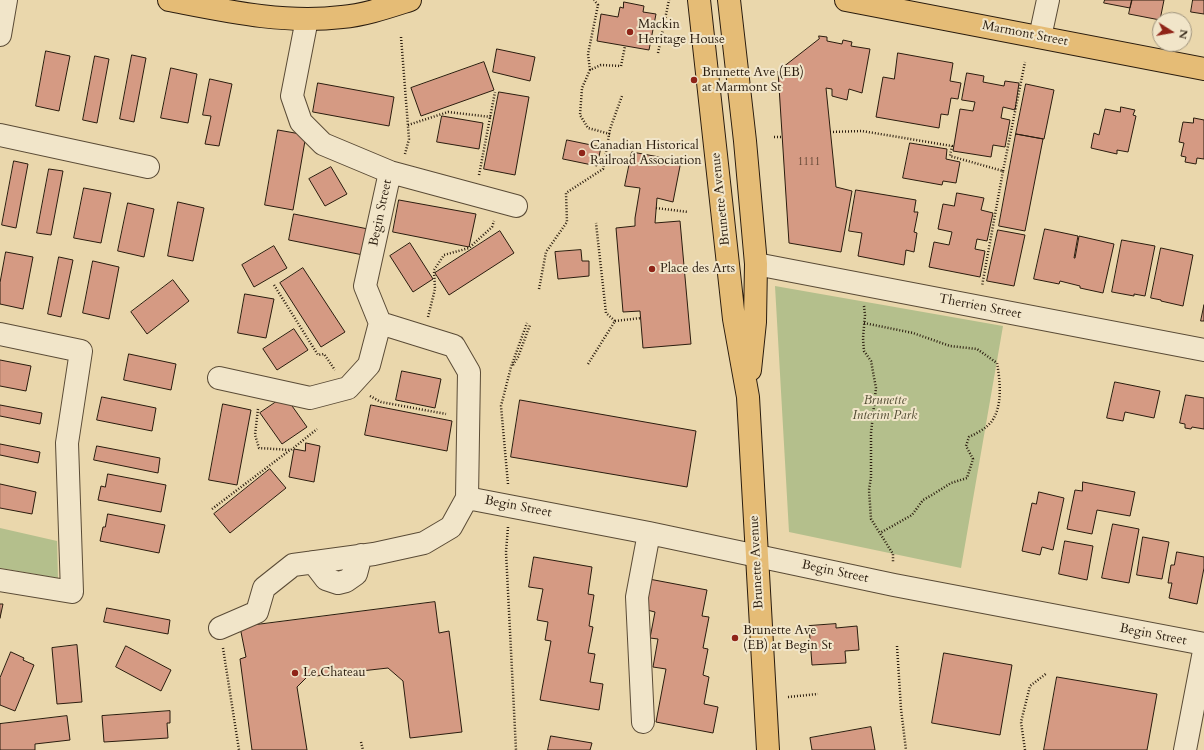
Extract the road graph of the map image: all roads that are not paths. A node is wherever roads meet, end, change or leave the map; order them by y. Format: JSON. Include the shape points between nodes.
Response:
{"nodes":[{"id":1,"x":6,"y":0,"type":"edge"},
{"id":2,"x":169,"y":0,"type":"edge"},
{"id":3,"x":410,"y":0,"type":"edge"},
{"id":4,"x":699,"y":0,"type":"edge"},
{"id":5,"x":729,"y":0,"type":"edge"},
{"id":6,"x":846,"y":0,"type":"edge"},
{"id":7,"x":1048,"y":0,"type":"edge"},
{"id":8,"x":888,"y":4,"type":"edge"},
{"id":9,"x":307,"y":19,"type":"junction"},
{"id":10,"x":0,"y":35,"type":"edge"},
{"id":11,"x":1040,"y":37,"type":"junction"},
{"id":12,"x":1204,"y":69,"type":"edge"},
{"id":13,"x":0,"y":135,"type":"edge"},
{"id":14,"x":148,"y":167,"type":"dead end"},
{"id":15,"x":395,"y":173,"type":"junction"},
{"id":16,"x":507,"y":204,"type":"road end"},
{"id":17,"x":756,"y":264,"type":"junction"},
{"id":18,"x":380,"y":323,"type":"junction"},
{"id":19,"x":0,"y":334,"type":"edge"},
{"id":20,"x":1204,"y":350,"type":"edge"},
{"id":21,"x":219,"y":378,"type":"dead end"},
{"id":22,"x":748,"y":397,"type":"junction"},
{"id":23,"x":467,"y":498,"type":"junction"},
{"id":24,"x":649,"y":533,"type":"junction"},
{"id":25,"x":757,"y":556,"type":"junction"},
{"id":26,"x":0,"y":580,"type":"edge"},
{"id":27,"x":220,"y":628,"type":"road end"},
{"id":28,"x":1204,"y":644,"type":"edge"},
{"id":29,"x":1204,"y":651,"type":"edge"},
{"id":30,"x":643,"y":722,"type":"dead end"},
{"id":31,"x":768,"y":750,"type":"edge"},
{"id":32,"x":1185,"y":750,"type":"edge"}],
"edges":[{"from":1,"to":10,"type":"street"},
{"from":2,"to":9,"type":"main road","via":[[259,16]]},
{"from":3,"to":9,"type":"main road","via":[[375,11],[343,17]]},
{"from":4,"to":22,"type":"main road","name":"Brunette Avenue","via":[[734,319]]},
{"from":5,"to":17,"type":"main road","name":"Brunette Avenue"},
{"from":6,"to":8,"type":"main road","name":"Marmont Street"},
{"from":7,"to":11,"type":"street"},
{"from":8,"to":11,"type":"main road","name":"Marmont Street"},
{"from":9,"to":15,"type":"street","name":"Begin Street","via":[[292,96],[301,122],[323,144]]},
{"from":11,"to":12,"type":"main road","name":"Marmont Street"},
{"from":13,"to":14,"type":"street"},
{"from":15,"to":16,"type":"street","name":"Begin Street"},
{"from":15,"to":18,"type":"street","name":"Begin Street","via":[[365,286]]},
{"from":17,"to":20,"type":"street","name":"Therrien Street"},
{"from":17,"to":22,"type":"main road","name":"Brunette Avenue","via":[[755,322]]},
{"from":18,"to":21,"type":"street","via":[[369,365],[349,386],[310,398]]},
{"from":18,"to":23,"type":"street","name":"Begin Street","via":[[454,346],[469,372]]},
{"from":19,"to":26,"type":"street","via":[[81,351],[67,443],[72,592]]},
{"from":22,"to":25,"type":"main road","name":"Brunette Avenue"},
{"from":23,"to":24,"type":"street","name":"Begin Street"},
{"from":23,"to":27,"type":"street","name":"Begin Street","via":[[451,527],[424,543],[361,556],[293,565],[264,588],[257,612]]},
{"from":24,"to":25,"type":"street","name":"Begin Street"},
{"from":24,"to":30,"type":"street","via":[[636,597]]},
{"from":25,"to":28,"type":"street","name":"Begin Street"},
{"from":25,"to":31,"type":"main road","name":"Brunette Avenue"},
{"from":29,"to":32,"type":"street"}]}
